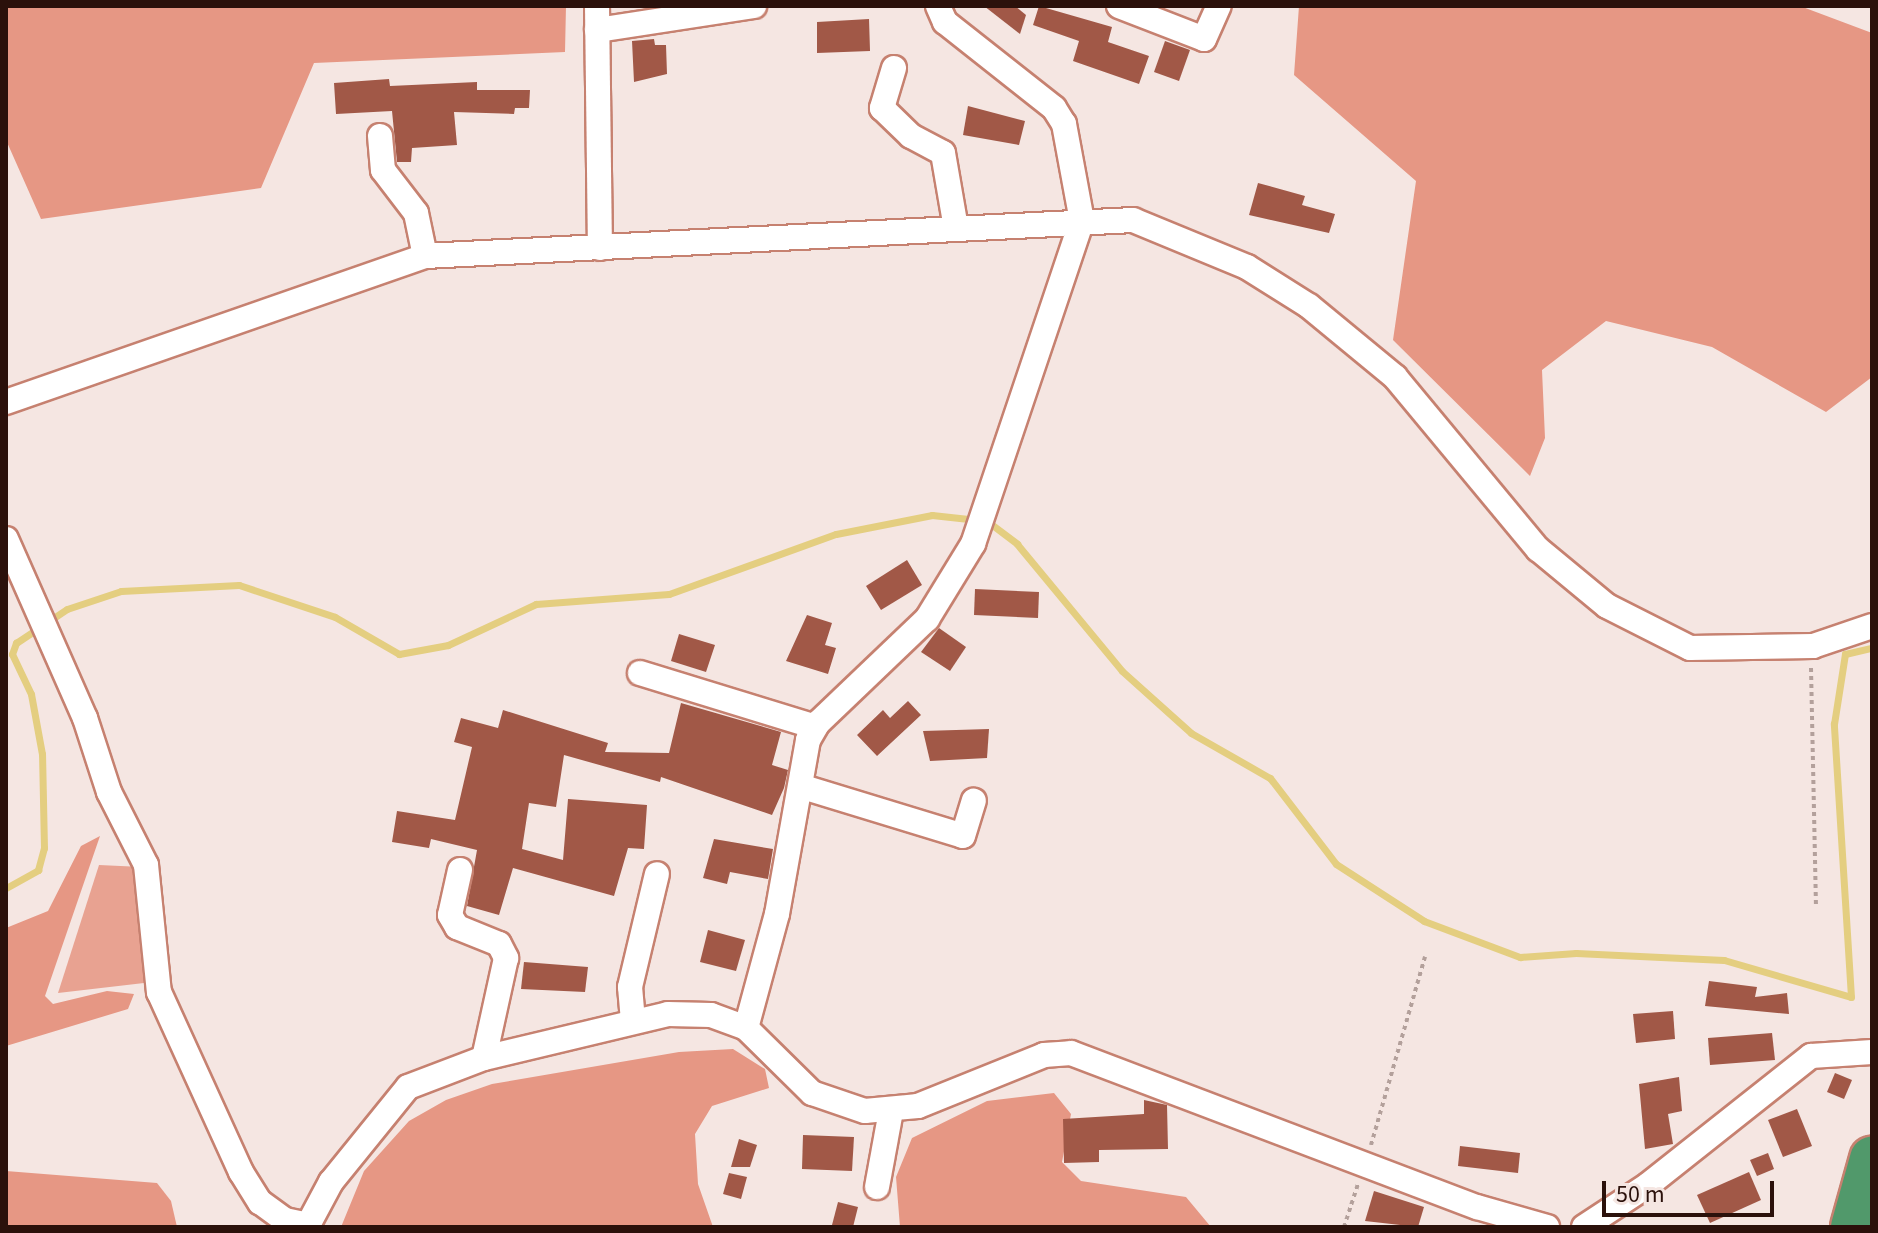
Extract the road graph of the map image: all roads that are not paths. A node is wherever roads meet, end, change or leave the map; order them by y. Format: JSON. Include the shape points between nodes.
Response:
{"nodes":[{"id":1,"x":754,"y":6,"type":"edge"},
{"id":2,"x":938,"y":6,"type":"edge"},
{"id":3,"x":1119,"y":6,"type":"edge"},
{"id":4,"x":1219,"y":6,"type":"edge"},
{"id":5,"x":597,"y":18,"type":"edge"},
{"id":6,"x":894,"y":68,"type":"dead end"},
{"id":7,"x":380,"y":136,"type":"dead end"},
{"id":8,"x":1082,"y":221,"type":"junction"},
{"id":9,"x":956,"y":228,"type":"junction"},
{"id":10,"x":600,"y":248,"type":"junction"},
{"id":11,"x":425,"y":256,"type":"junction"},
{"id":12,"x":6,"y":402,"type":"edge"},
{"id":13,"x":6,"y":539,"type":"edge"},
{"id":14,"x":1872,"y":626,"type":"edge"},
{"id":15,"x":640,"y":673,"type":"dead end"},
{"id":16,"x":815,"y":727,"type":"junction"},
{"id":17,"x":803,"y":787,"type":"junction"},
{"id":18,"x":974,"y":801,"type":"dead end"},
{"id":19,"x":460,"y":870,"type":"dead end"},
{"id":20,"x":657,"y":874,"type":"dead end"},
{"id":21,"x":633,"y":1021,"type":"junction"},
{"id":22,"x":746,"y":1028,"type":"junction"},
{"id":23,"x":1872,"y":1052,"type":"edge"},
{"id":24,"x":484,"y":1058,"type":"junction"},
{"id":25,"x":891,"y":1111,"type":"junction"},
{"id":26,"x":1872,"y":1159,"type":"edge"},
{"id":27,"x":877,"y":1187,"type":"dead end"},
{"id":28,"x":308,"y":1226,"type":"edge"},
{"id":29,"x":1547,"y":1227,"type":"edge"},
{"id":30,"x":1584,"y":1227,"type":"edge"},
{"id":31,"x":1853,"y":1227,"type":"edge"}],
"edges":[{"from":1,"to":5,"type":"street"},
{"from":2,"to":8,"type":"street","via":[[945,22],[1059,116]]},
{"from":3,"to":4,"type":"street","via":[[1204,39]]},
{"from":5,"to":10,"type":"street"},
{"from":6,"to":9,"type":"street","via":[[882,108],[911,136],[943,153]]},
{"from":7,"to":11,"type":"street","via":[[383,170],[416,213]]},
{"from":8,"to":9,"type":"street"},
{"from":8,"to":14,"type":"street","via":[[1133,220],[1180,236],[1247,267],[1309,306],[1395,377],[1538,549],[1607,606],[1690,648],[1813,646]]},
{"from":8,"to":16,"type":"street","via":[[973,544],[927,619]]},
{"from":9,"to":10,"type":"street"},
{"from":10,"to":11,"type":"street"},
{"from":11,"to":12,"type":"street"},
{"from":13,"to":28,"type":"street","via":[[85,718],[109,792],[146,865],[159,992],[260,1202],[285,1220]]},
{"from":15,"to":16,"type":"street"},
{"from":16,"to":17,"type":"street","via":[[800,769]]},
{"from":17,"to":18,"type":"street","via":[[963,836]]},
{"from":17,"to":22,"type":"street"},
{"from":19,"to":24,"type":"street","via":[[450,915],[457,927],[499,944],[506,958]]},
{"from":20,"to":21,"type":"street","via":[[630,987]]},
{"from":21,"to":22,"type":"street","via":[[711,1015]]},
{"from":21,"to":24,"type":"street"},
{"from":22,"to":25,"type":"street","via":[[812,1093],[865,1111]]},
{"from":23,"to":30,"type":"street","via":[[1811,1056],[1648,1185]]},
{"from":24,"to":28,"type":"street","via":[[408,1087],[331,1182]]},
{"from":25,"to":27,"type":"street"},
{"from":25,"to":29,"type":"street","via":[[918,1106],[1044,1055],[1071,1053]]},
{"from":26,"to":31,"type":"highway"}]}
